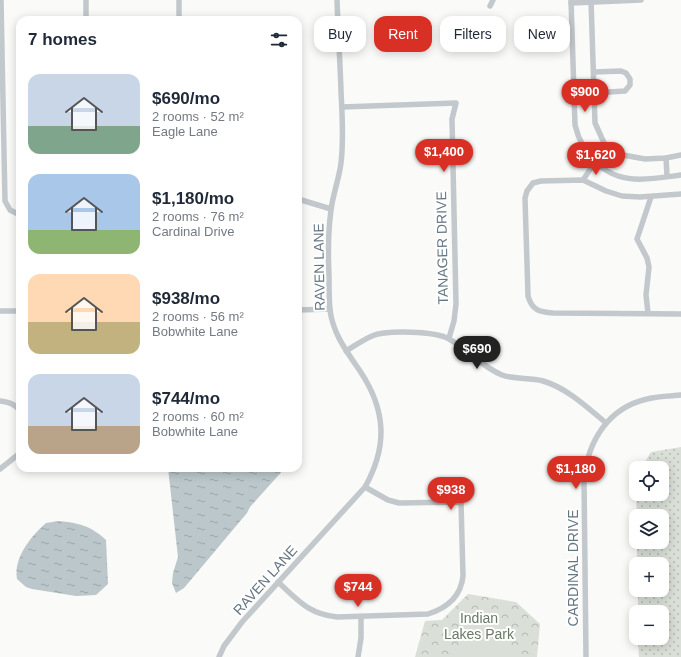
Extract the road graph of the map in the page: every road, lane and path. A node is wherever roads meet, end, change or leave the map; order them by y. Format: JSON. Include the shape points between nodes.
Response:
{"nodes":[{"id":1,"x":1,"y":0,"type":"edge"},
{"id":2,"x":86,"y":0,"type":"edge"},
{"id":3,"x":179,"y":0,"type":"edge"},
{"id":4,"x":337,"y":0,"type":"edge"},
{"id":5,"x":494,"y":0,"type":"edge"},
{"id":6,"x":641,"y":0,"type":"edge"},
{"id":7,"x":591,"y":1,"type":"edge"},
{"id":8,"x":571,"y":2,"type":"edge"},
{"id":9,"x":490,"y":6,"type":"dead end"},
{"id":10,"x":86,"y":16,"type":"edge"},
{"id":11,"x":179,"y":16,"type":"edge"},
{"id":12,"x":594,"y":72,"type":"junction"},
{"id":13,"x":593,"y":93,"type":"junction"},
{"id":14,"x":342,"y":108,"type":"junction"},
{"id":15,"x":681,"y":155,"type":"edge"},
{"id":16,"x":666,"y":158,"type":"junction"},
{"id":17,"x":595,"y":162,"type":"junction"},
{"id":18,"x":681,"y":175,"type":"edge"},
{"id":19,"x":667,"y":176,"type":"junction"},
{"id":20,"x":583,"y":180,"type":"junction"},
{"id":21,"x":681,"y":194,"type":"edge"},
{"id":22,"x":651,"y":196,"type":"junction"},
{"id":23,"x":302,"y":200,"type":"edge"},
{"id":24,"x":331,"y":208,"type":"junction"},
{"id":25,"x":16,"y":212,"type":"edge"},
{"id":26,"x":330,"y":309,"type":"junction"},
{"id":27,"x":16,"y":310,"type":"edge"},
{"id":28,"x":302,"y":310,"type":"edge"},
{"id":29,"x":0,"y":311,"type":"edge"},
{"id":30,"x":648,"y":313,"type":"junction"},
{"id":31,"x":681,"y":314,"type":"edge"},
{"id":32,"x":449,"y":338,"type":"junction"},
{"id":33,"x":346,"y":351,"type":"junction"},
{"id":34,"x":681,"y":395,"type":"edge"},
{"id":35,"x":0,"y":401,"type":"edge"},
{"id":36,"x":16,"y":406,"type":"edge"},
{"id":37,"x":606,"y":423,"type":"junction"},
{"id":38,"x":16,"y":456,"type":"edge"},
{"id":39,"x":0,"y":469,"type":"edge"},
{"id":40,"x":365,"y":487,"type":"junction"},
{"id":41,"x":278,"y":582,"type":"junction"},
{"id":42,"x":361,"y":616,"type":"junction"},
{"id":43,"x":219,"y":657,"type":"edge"},
{"id":44,"x":358,"y":657,"type":"edge"},
{"id":45,"x":586,"y":657,"type":"edge"}],
"edges":[{"from":1,"to":25,"type":"street","via":[[5,201],[10,210]]},
{"from":2,"to":10,"type":"street"},
{"from":3,"to":11,"type":"street"},
{"from":4,"to":14,"type":"street","name":"RAVEN LANE"},
{"from":5,"to":9,"type":"street"},
{"from":6,"to":7,"type":"street"},
{"from":7,"to":8,"type":"street"},
{"from":7,"to":12,"type":"street"},
{"from":8,"to":17,"type":"street","via":[[575,125],[583,147]]},
{"from":12,"to":13,"type":"street"},
{"from":12,"to":13,"type":"street","via":[[621,71],[626,73],[630,84],[625,91]]},
{"from":13,"to":16,"type":"street","via":[[595,123],[605,145],[623,155],[645,159]]},
{"from":14,"to":24,"type":"street","name":"RAVEN LANE","via":[[341,163]]},
{"from":14,"to":32,"type":"street","name":"TANAGER DRIVE","via":[[456,103],[452,119],[456,304]]},
{"from":15,"to":16,"type":"street"},
{"from":16,"to":19,"type":"street"},
{"from":17,"to":19,"type":"street","via":[[620,177],[636,179]]},
{"from":17,"to":20,"type":"street"},
{"from":18,"to":19,"type":"street"},
{"from":20,"to":22,"type":"street","via":[[622,196]]},
{"from":20,"to":30,"type":"street","via":[[541,181],[533,183],[527,190],[528,296],[531,305],[537,310],[549,313]]},
{"from":21,"to":22,"type":"street"},
{"from":22,"to":30,"type":"street","via":[[637,239],[649,267],[646,296]]},
{"from":23,"to":24,"type":"street"},
{"from":24,"to":26,"type":"street","name":"RAVEN LANE","via":[[328,243]]},
{"from":26,"to":28,"type":"street"},
{"from":26,"to":33,"type":"street","name":"RAVEN LANE","via":[[336,332]]},
{"from":27,"to":29,"type":"street"},
{"from":30,"to":31,"type":"street"},
{"from":32,"to":33,"type":"street","via":[[428,333],[382,333]]},
{"from":32,"to":37,"type":"street","via":[[496,372],[509,377],[544,381],[564,390]]},
{"from":33,"to":40,"type":"street","name":"RAVEN LANE","via":[[369,386],[380,418],[381,435],[377,463]]},
{"from":34,"to":37,"type":"street","name":"CARDINAL DRIVE","via":[[637,402]]},
{"from":35,"to":36,"type":"street"},
{"from":37,"to":45,"type":"street","name":"CARDINAL DRIVE","via":[[590,448],[584,479]]},
{"from":38,"to":39,"type":"street"},
{"from":40,"to":41,"type":"street","name":"RAVEN LANE"},
{"from":40,"to":42,"type":"street","via":[[399,503],[461,502],[462,576],[454,598],[438,611],[428,614]]},
{"from":41,"to":42,"type":"street","via":[[306,608],[314,612],[337,617]]},
{"from":41,"to":43,"type":"street","name":"RAVEN LANE","via":[[232,635]]},
{"from":42,"to":44,"type":"street","via":[[362,638]]}]}
